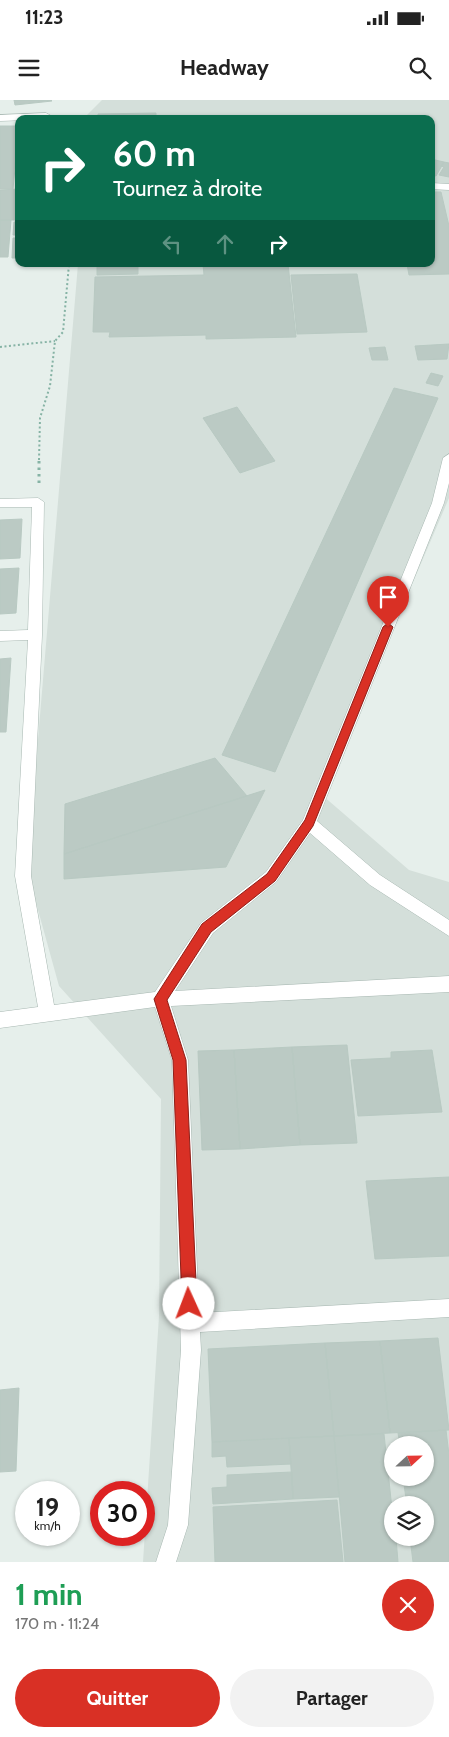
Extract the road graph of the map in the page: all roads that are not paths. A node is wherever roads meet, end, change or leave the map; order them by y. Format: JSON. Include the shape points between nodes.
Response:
{"nodes":[{"id":1,"x":15,"y":117,"type":"edge"},
{"id":2,"x":0,"y":118,"type":"edge"},
{"id":3,"x":435,"y":186,"type":"edge"},
{"id":4,"x":449,"y":187,"type":"edge"},
{"id":5,"x":449,"y":458,"type":"edge"},
{"id":6,"x":0,"y":503,"type":"edge"},
{"id":7,"x":35,"y":635,"type":"junction"},
{"id":8,"x":0,"y":636,"type":"edge"},
{"id":9,"x":309,"y":823,"type":"junction"},
{"id":10,"x":449,"y":929,"type":"edge"},
{"id":11,"x":449,"y":984,"type":"edge"},
{"id":12,"x":160,"y":999,"type":"junction"},
{"id":13,"x":47,"y":1012,"type":"junction"},
{"id":14,"x":0,"y":1020,"type":"edge"},
{"id":15,"x":449,"y":1308,"type":"edge"},
{"id":16,"x":190,"y":1323,"type":"junction"},
{"id":17,"x":166,"y":1562,"type":"edge"}],
"edges":[{"from":1,"to":2,"type":"street"},
{"from":3,"to":4,"type":"street"},
{"from":5,"to":9,"type":"street","via":[[438,503]]},
{"from":6,"to":7,"type":"street","via":[[38,502]]},
{"from":7,"to":8,"type":"street"},
{"from":7,"to":13,"type":"street","via":[[23,876]]},
{"from":9,"to":10,"type":"street","via":[[375,880]]},
{"from":9,"to":12,"type":"street","via":[[271,877],[206,928]]},
{"from":11,"to":12,"type":"street"},
{"from":12,"to":13,"type":"street"},
{"from":12,"to":16,"type":"street","via":[[180,1060]]},
{"from":13,"to":14,"type":"street"},
{"from":15,"to":16,"type":"street"},
{"from":16,"to":17,"type":"street","via":[[191,1350],[178,1524]]}]}
